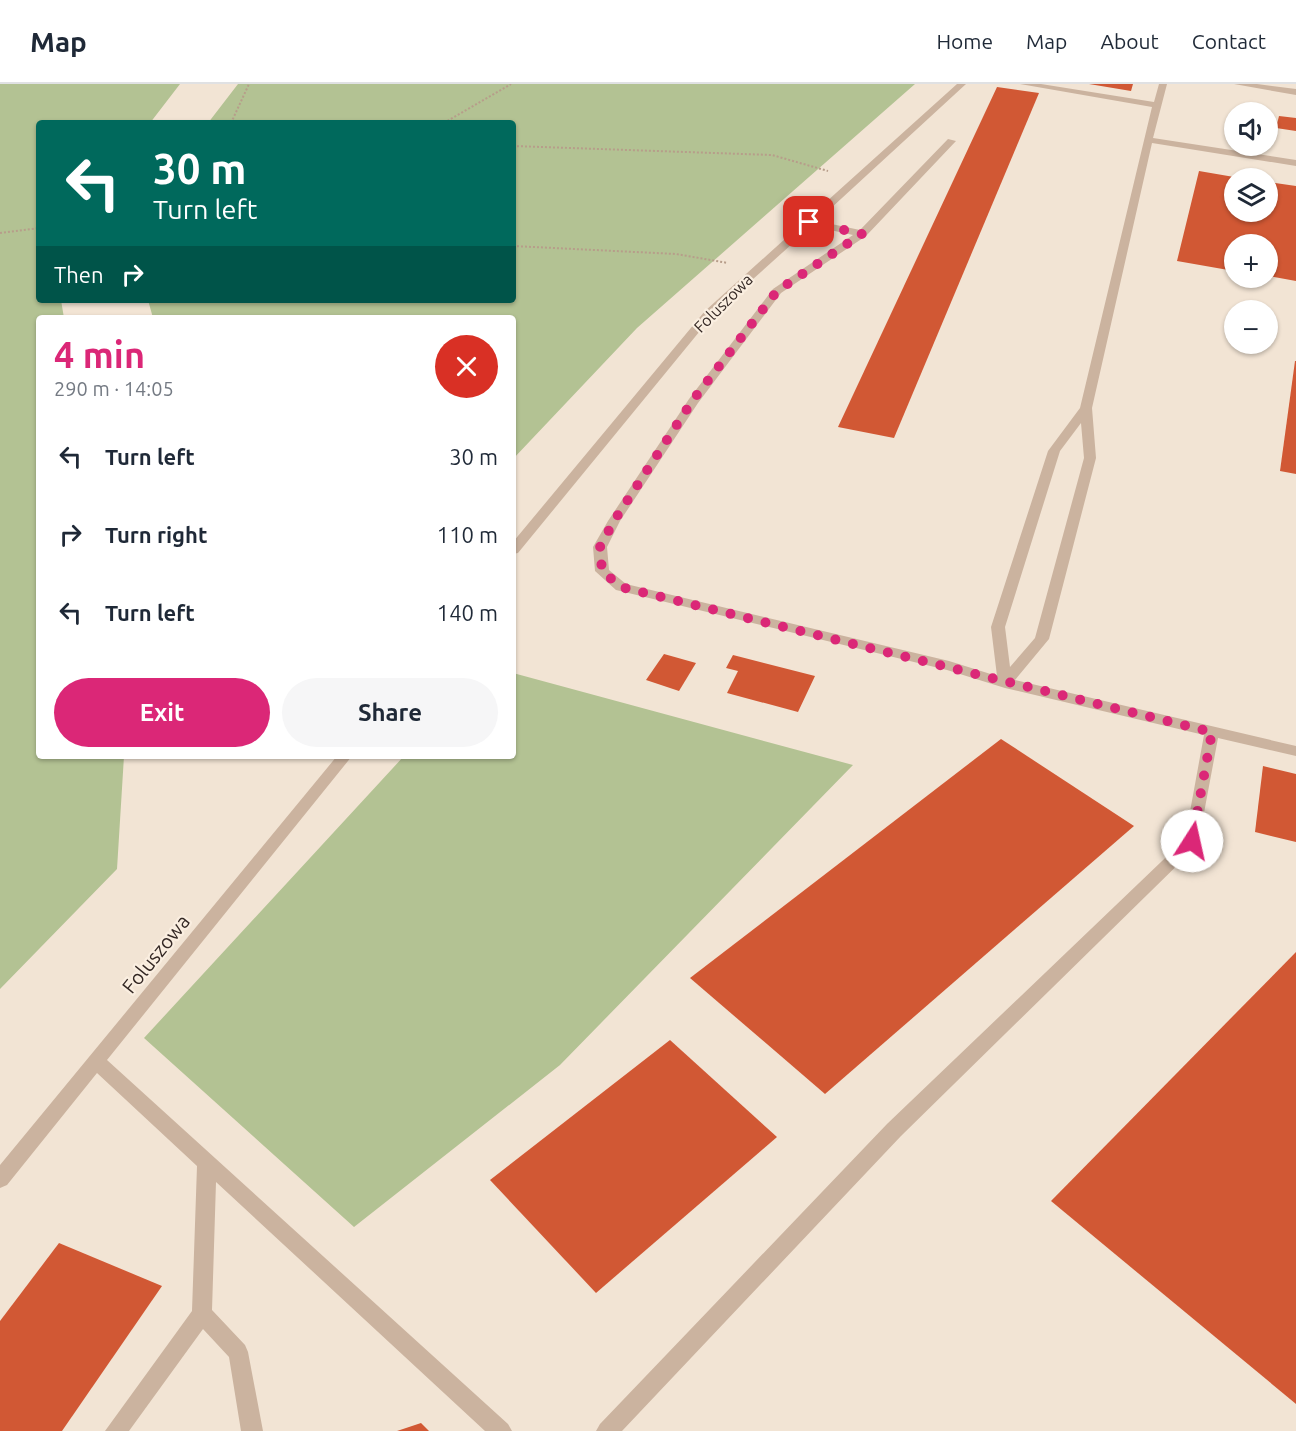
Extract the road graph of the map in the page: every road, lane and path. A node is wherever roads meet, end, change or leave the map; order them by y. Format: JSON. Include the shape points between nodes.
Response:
{"nodes":[{"id":1,"x":249,"y":84,"type":"edge"},
{"id":2,"x":511,"y":84,"type":"edge"},
{"id":3,"x":962,"y":84,"type":"edge"},
{"id":4,"x":1024,"y":84,"type":"edge"},
{"id":5,"x":1163,"y":84,"type":"edge"},
{"id":6,"x":1238,"y":84,"type":"edge"},
{"id":7,"x":1296,"y":92,"type":"edge"},
{"id":8,"x":1158,"y":105,"type":"junction"},
{"id":9,"x":232,"y":120,"type":"edge"},
{"id":10,"x":449,"y":120,"type":"edge"},
{"id":11,"x":1148,"y":140,"type":"junction"},
{"id":12,"x":951,"y":141,"type":"dead end"},
{"id":13,"x":516,"y":146,"type":"edge"},
{"id":14,"x":1296,"y":163,"type":"edge"},
{"id":15,"x":856,"y":180,"type":"junction"},
{"id":16,"x":809,"y":222,"type":"junction"},
{"id":17,"x":36,"y":228,"type":"edge"},
{"id":18,"x":0,"y":233,"type":"edge"},
{"id":19,"x":862,"y":234,"type":"junction"},
{"id":20,"x":516,"y":246,"type":"edge"},
{"id":21,"x":759,"y":268,"type":"junction"},
{"id":22,"x":1086,"y":408,"type":"junction"},
{"id":23,"x":516,"y":546,"type":"edge"},
{"id":24,"x":1005,"y":683,"type":"junction"},
{"id":25,"x":1212,"y":732,"type":"junction"},
{"id":26,"x":1296,"y":751,"type":"edge"},
{"id":27,"x":343,"y":759,"type":"edge"},
{"id":28,"x":96,"y":1061,"type":"junction"},
{"id":29,"x":207,"y":1161,"type":"junction"},
{"id":30,"x":0,"y":1179,"type":"edge"},
{"id":31,"x":202,"y":1314,"type":"junction"},
{"id":32,"x":116,"y":1431,"type":"edge"},
{"id":33,"x":252,"y":1431,"type":"edge"},
{"id":34,"x":501,"y":1431,"type":"edge"},
{"id":35,"x":607,"y":1431,"type":"edge"}],
"edges":[{"from":1,"to":9,"type":"path"},
{"from":2,"to":10,"type":"path"},
{"from":3,"to":15,"type":"street","name":"Foluszowa"},
{"from":4,"to":8,"type":"street"},
{"from":5,"to":8,"type":"street"},
{"from":6,"to":7,"type":"street"},
{"from":8,"to":11,"type":"street"},
{"from":11,"to":14,"type":"street"},
{"from":11,"to":22,"type":"street"},
{"from":12,"to":19,"type":"street"},
{"from":13,"to":15,"type":"path","via":[[772,155]]},
{"from":15,"to":16,"type":"street","name":"Foluszowa"},
{"from":16,"to":19,"type":"street"},
{"from":16,"to":21,"type":"street","name":"Foluszowa"},
{"from":17,"to":18,"type":"path"},
{"from":19,"to":24,"type":"street","via":[[777,291],[693,400],[614,521],[600,547],[602,571],[621,587],[938,663]]},
{"from":20,"to":21,"type":"path","via":[[676,254]]},
{"from":21,"to":23,"type":"street","name":"Foluszowa","via":[[709,313]]},
{"from":22,"to":24,"type":"street","via":[[1054,451],[998,627]]},
{"from":22,"to":24,"type":"street","via":[[1090,458],[1042,639]]},
{"from":24,"to":25,"type":"street"},
{"from":25,"to":26,"type":"street"},
{"from":25,"to":35,"type":"street","via":[[1192,841],[894,1130]]},
{"from":27,"to":28,"type":"street","name":"Foluszowa"},
{"from":28,"to":29,"type":"street"},
{"from":28,"to":30,"type":"street","name":"Foluszowa"},
{"from":29,"to":31,"type":"street"},
{"from":29,"to":34,"type":"street"},
{"from":31,"to":32,"type":"street"},
{"from":31,"to":33,"type":"street","via":[[238,1352]]}]}
